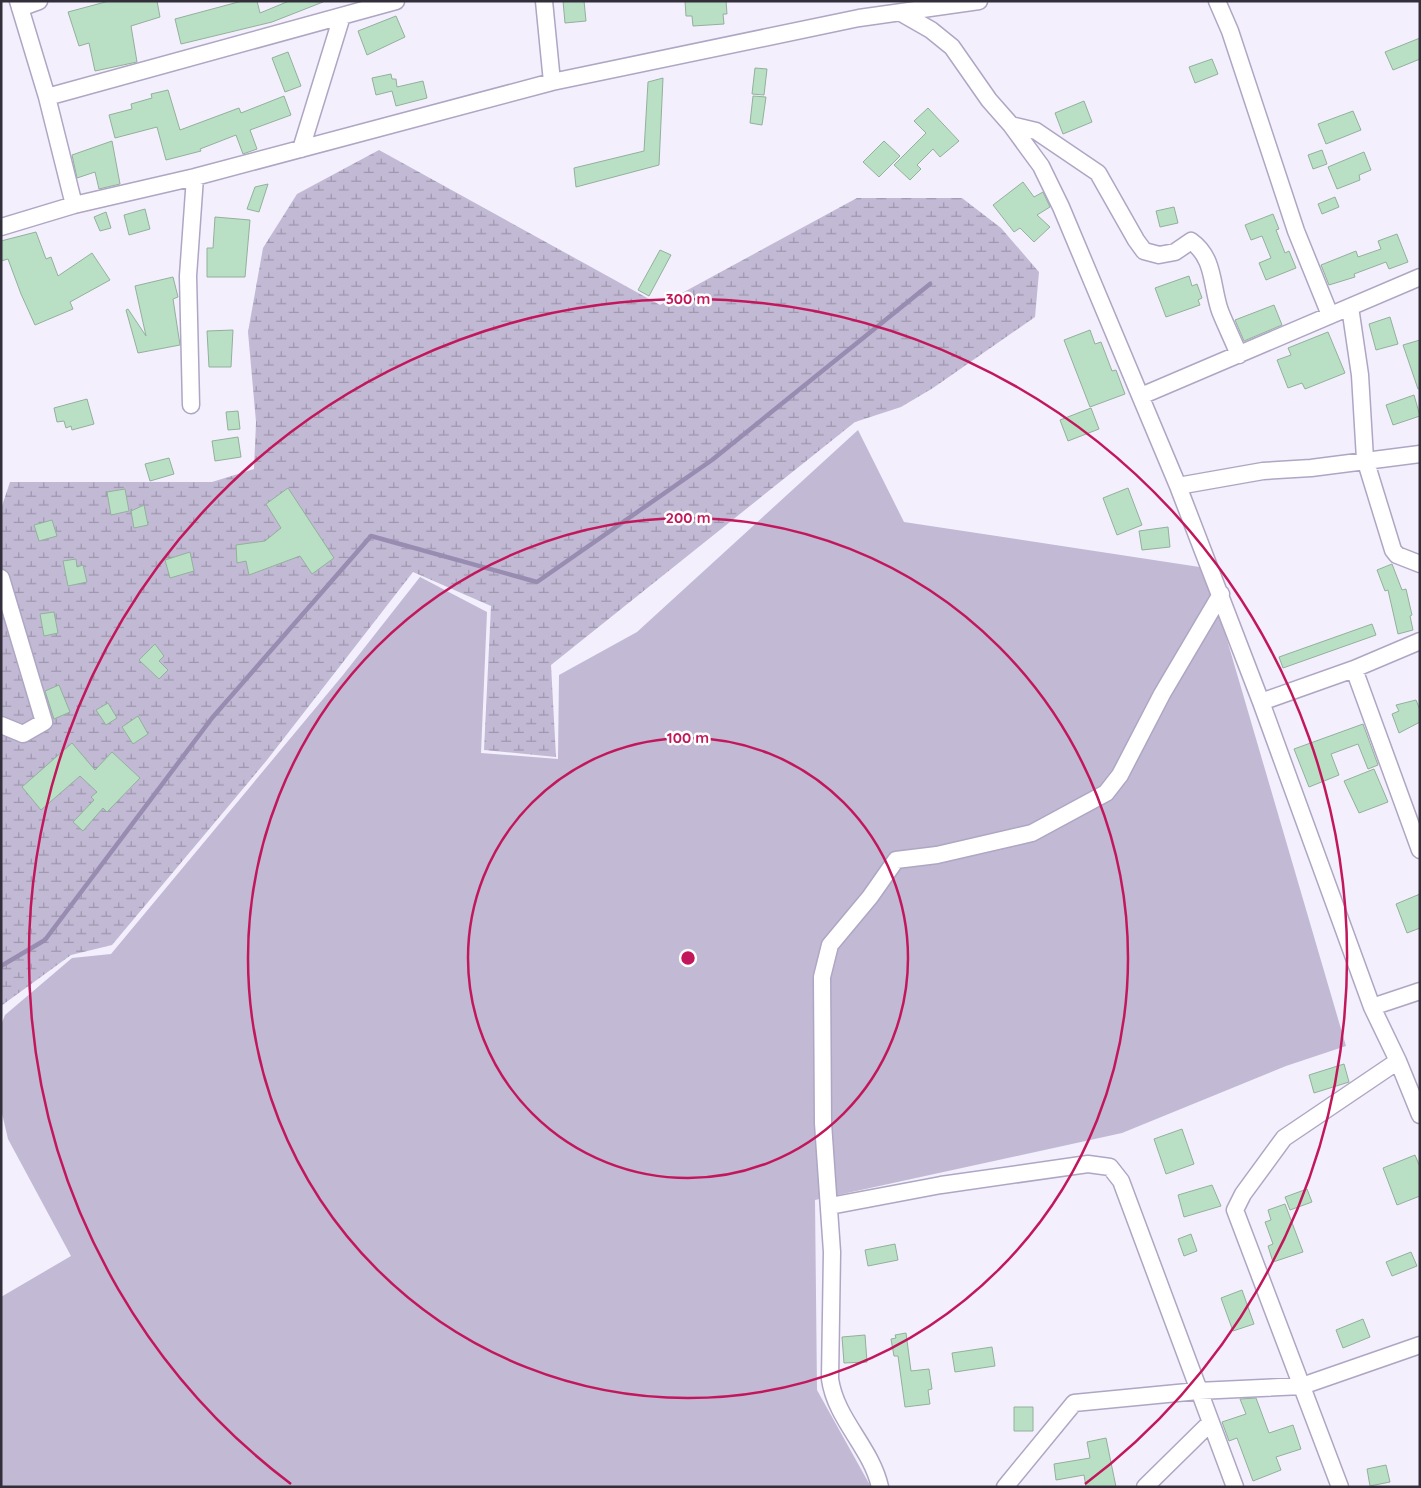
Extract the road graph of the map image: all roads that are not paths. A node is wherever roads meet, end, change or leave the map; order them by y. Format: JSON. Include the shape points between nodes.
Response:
{"nodes":[{"id":1,"x":39,"y":1,"type":"edge"},
{"id":2,"x":396,"y":1,"type":"edge"},
{"id":3,"x":544,"y":1,"type":"edge"},
{"id":4,"x":979,"y":1,"type":"edge"},
{"id":5,"x":1217,"y":1,"type":"edge"},
{"id":6,"x":19,"y":4,"type":"edge"},
{"id":7,"x":903,"y":14,"type":"junction"},
{"id":8,"x":342,"y":16,"type":"junction"},
{"id":9,"x":552,"y":82,"type":"junction"},
{"id":10,"x":47,"y":97,"type":"junction"},
{"id":11,"x":1010,"y":125,"type":"junction"},
{"id":12,"x":301,"y":149,"type":"junction"},
{"id":13,"x":196,"y":177,"type":"junction"},
{"id":14,"x":74,"y":205,"type":"junction"},
{"id":15,"x":1,"y":227,"type":"edge"},
{"id":16,"x":1420,"y":277,"type":"edge"},
{"id":17,"x":1350,"y":307,"type":"junction"},
{"id":18,"x":1330,"y":315,"type":"junction"},
{"id":19,"x":1239,"y":355,"type":"junction"},
{"id":20,"x":1141,"y":396,"type":"junction"},
{"id":21,"x":192,"y":405,"type":"dead end"},
{"id":22,"x":1420,"y":454,"type":"edge"},
{"id":23,"x":1365,"y":459,"type":"junction"},
{"id":24,"x":1178,"y":486,"type":"junction"},
{"id":25,"x":1420,"y":564,"type":"edge"},
{"id":26,"x":1,"y":578,"type":"edge"},
{"id":27,"x":1220,"y":594,"type":"junction"},
{"id":28,"x":1420,"y":641,"type":"edge"},
{"id":29,"x":1354,"y":668,"type":"junction"},
{"id":30,"x":1261,"y":702,"type":"junction"},
{"id":31,"x":1,"y":725,"type":"edge"},
{"id":32,"x":1420,"y":850,"type":"edge"},
{"id":33,"x":1420,"y":991,"type":"edge"},
{"id":34,"x":1372,"y":1007,"type":"junction"},
{"id":35,"x":1398,"y":1061,"type":"junction"},
{"id":36,"x":1419,"y":1110,"type":"edge"},
{"id":37,"x":830,"y":1206,"type":"junction"},
{"id":38,"x":1420,"y":1345,"type":"edge"},
{"id":39,"x":1302,"y":1386,"type":"junction"},
{"id":40,"x":1198,"y":1391,"type":"junction"},
{"id":41,"x":1210,"y":1422,"type":"junction"},
{"id":42,"x":880,"y":1487,"type":"edge"},
{"id":43,"x":1005,"y":1487,"type":"edge"},
{"id":44,"x":1145,"y":1487,"type":"edge"},
{"id":45,"x":1235,"y":1487,"type":"edge"},
{"id":46,"x":1340,"y":1487,"type":"edge"}],
"edges":[{"from":1,"to":6,"type":"street"},
{"from":2,"to":8,"type":"street"},
{"from":3,"to":9,"type":"street"},
{"from":4,"to":7,"type":"street"},
{"from":5,"to":18,"type":"street","via":[[1230,31],[1296,231]]},
{"from":6,"to":10,"type":"street"},
{"from":7,"to":9,"type":"street","via":[[859,18]]},
{"from":7,"to":11,"type":"street","via":[[931,30],[952,48],[988,100]]},
{"from":8,"to":10,"type":"street"},
{"from":8,"to":12,"type":"street"},
{"from":9,"to":12,"type":"street"},
{"from":10,"to":14,"type":"street"},
{"from":11,"to":19,"type":"street","via":[[1036,131],[1098,173],[1144,251],[1159,255],[1175,252],[1190,241],[1202,249],[1220,310]]},
{"from":11,"to":20,"type":"street","via":[[1041,166]]},
{"from":12,"to":13,"type":"street"},
{"from":13,"to":14,"type":"street"},
{"from":13,"to":21,"type":"street","via":[[188,276]]},
{"from":14,"to":15,"type":"street"},
{"from":16,"to":17,"type":"street"},
{"from":17,"to":18,"type":"street"},
{"from":17,"to":23,"type":"street","via":[[1360,375]]},
{"from":18,"to":19,"type":"street"},
{"from":19,"to":20,"type":"street"},
{"from":20,"to":24,"type":"street"},
{"from":22,"to":23,"type":"street"},
{"from":23,"to":24,"type":"street","via":[[1311,468],[1263,471]]},
{"from":23,"to":25,"type":"street","via":[[1393,550],[1397,555]]},
{"from":24,"to":27,"type":"street"},
{"from":26,"to":31,"type":"street","via":[[44,722],[23,734]]},
{"from":27,"to":30,"type":"street"},
{"from":27,"to":37,"type":"street","via":[[1162,694],[1120,776],[1106,793],[1032,833],[937,855],[896,860],[830,945],[822,977],[821,1053]]},
{"from":28,"to":29,"type":"street"},
{"from":29,"to":30,"type":"street"},
{"from":29,"to":32,"type":"street"},
{"from":30,"to":34,"type":"street"},
{"from":33,"to":34,"type":"street"},
{"from":34,"to":35,"type":"street"},
{"from":35,"to":36,"type":"street"},
{"from":35,"to":39,"type":"street","via":[[1284,1138],[1236,1206],[1235,1213]]},
{"from":37,"to":40,"type":"street","via":[[941,1185],[1088,1164],[1110,1168],[1120,1181]]},
{"from":37,"to":42,"type":"street","via":[[832,1391]]},
{"from":38,"to":39,"type":"street"},
{"from":39,"to":40,"type":"street"},
{"from":39,"to":46,"type":"street"},
{"from":40,"to":41,"type":"street"},
{"from":40,"to":43,"type":"street","via":[[1074,1403]]},
{"from":41,"to":44,"type":"street"},
{"from":41,"to":45,"type":"street"}]}
